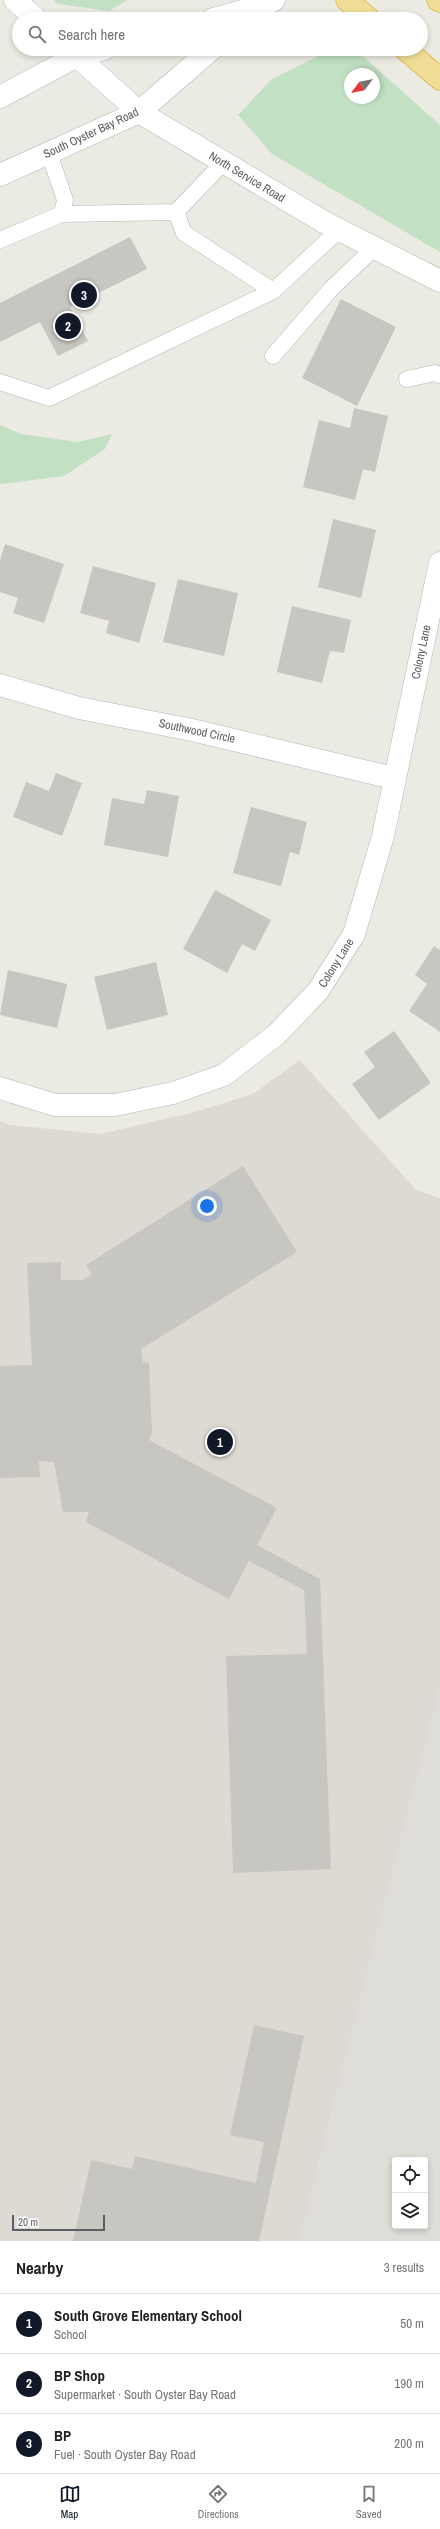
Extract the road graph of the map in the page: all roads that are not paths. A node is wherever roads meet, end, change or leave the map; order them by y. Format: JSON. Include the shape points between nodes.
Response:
{"nodes":[{"id":1,"x":15,"y":0,"type":"edge"},
{"id":2,"x":347,"y":0,"type":"edge"},
{"id":3,"x":260,"y":8,"type":"edge"},
{"id":4,"x":28,"y":12,"type":"edge"},
{"id":5,"x":243,"y":12,"type":"edge"},
{"id":6,"x":361,"y":12,"type":"edge"},
{"id":7,"x":68,"y":56,"type":"edge"},
{"id":8,"x":76,"y":56,"type":"edge"},
{"id":9,"x":204,"y":56,"type":"edge"},
{"id":10,"x":413,"y":56,"type":"edge"},
{"id":11,"x":440,"y":79,"type":"edge"},
{"id":12,"x":0,"y":97,"type":"edge"},
{"id":13,"x":139,"y":112,"type":"junction"},
{"id":14,"x":48,"y":153,"type":"junction"},
{"id":15,"x":223,"y":163,"type":"junction"},
{"id":16,"x":0,"y":175,"type":"edge"},
{"id":17,"x":176,"y":212,"type":"junction"},
{"id":18,"x":62,"y":214,"type":"junction"},
{"id":19,"x":339,"y":230,"type":"junction"},
{"id":20,"x":0,"y":240,"type":"edge"},
{"id":21,"x":374,"y":248,"type":"junction"},
{"id":22,"x":440,"y":282,"type":"edge"},
{"id":23,"x":273,"y":291,"type":"junction"},
{"id":24,"x":273,"y":356,"type":"dead end"},
{"id":25,"x":440,"y":375,"type":"edge"},
{"id":26,"x":406,"y":379,"type":"dead end"},
{"id":27,"x":0,"y":382,"type":"edge"},
{"id":28,"x":440,"y":563,"type":"edge"},
{"id":29,"x":0,"y":685,"type":"edge"},
{"id":30,"x":394,"y":778,"type":"junction"},
{"id":31,"x":0,"y":1088,"type":"edge"}],
"edges":[{"from":1,"to":4,"type":"street"},
{"from":2,"to":6,"type":"highway"},
{"from":3,"to":5,"type":"street"},
{"from":7,"to":12,"type":"street"},
{"from":8,"to":13,"type":"street","name":"North Service Road"},
{"from":9,"to":13,"type":"street","name":"South Oyster Bay Road"},
{"from":10,"to":11,"type":"highway"},
{"from":13,"to":14,"type":"street","name":"South Oyster Bay Road"},
{"from":13,"to":15,"type":"street","name":"North Service Road"},
{"from":14,"to":16,"type":"street","name":"South Oyster Bay Road"},
{"from":14,"to":18,"type":"lane","via":[[64,200]]},
{"from":15,"to":17,"type":"lane"},
{"from":15,"to":19,"type":"street","name":"North Service Road"},
{"from":17,"to":18,"type":"lane"},
{"from":17,"to":23,"type":"lane","via":[[184,233]]},
{"from":18,"to":20,"type":"lane"},
{"from":19,"to":21,"type":"street","name":"North Service Road"},
{"from":19,"to":23,"type":"lane"},
{"from":21,"to":22,"type":"street","name":"North Service Road"},
{"from":21,"to":24,"type":"lane","via":[[331,289]]},
{"from":23,"to":27,"type":"lane","via":[[49,398]]},
{"from":25,"to":26,"type":"lane","via":[[435,372]]},
{"from":28,"to":30,"type":"street","name":"Colony Lane"},
{"from":29,"to":30,"type":"street","name":"Southwood Circle","via":[[79,708],[192,730]]},
{"from":30,"to":31,"type":"street","name":"Colony Lane","via":[[383,836],[354,934],[318,991],[277,1034],[224,1075],[173,1093],[115,1105],[55,1105]]}]}
